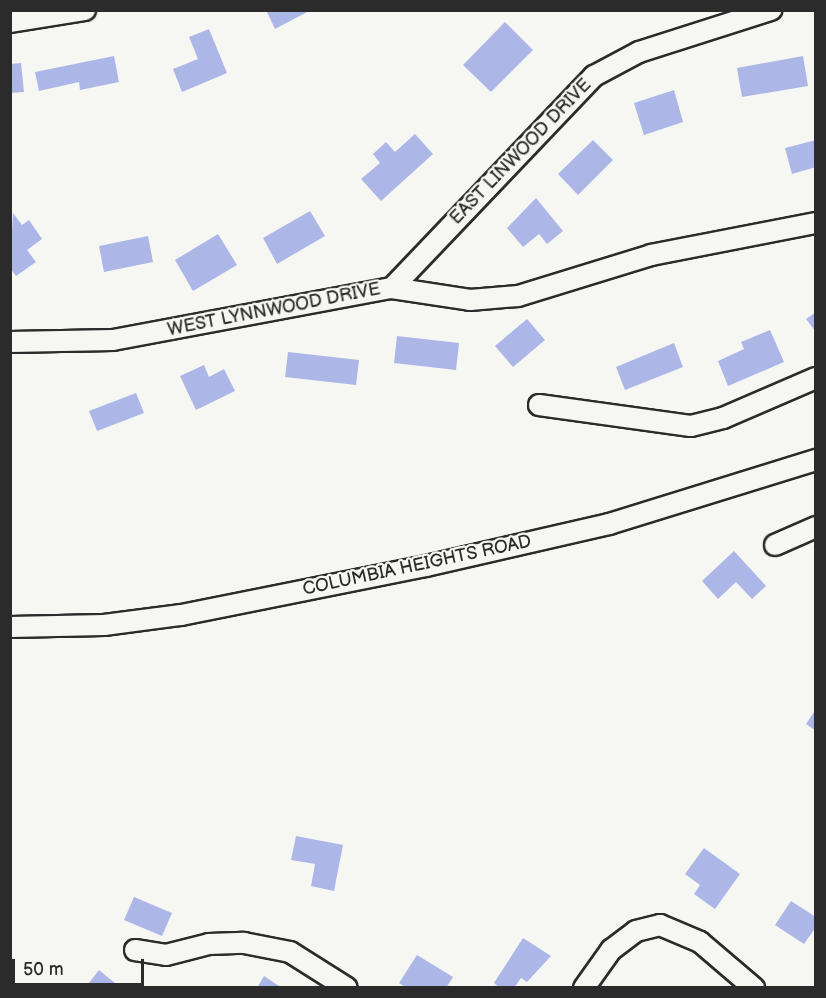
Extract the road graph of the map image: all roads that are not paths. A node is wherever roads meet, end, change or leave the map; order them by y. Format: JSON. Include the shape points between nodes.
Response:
{"nodes":[{"id":1,"x":85,"y":10,"type":"edge"},
{"id":2,"x":771,"y":10,"type":"edge"},
{"id":3,"x":10,"y":22,"type":"edge"},
{"id":4,"x":816,"y":223,"type":"edge"},
{"id":5,"x":392,"y":288,"type":"junction"},
{"id":6,"x":10,"y":342,"type":"edge"},
{"id":7,"x":816,"y":378,"type":"edge"},
{"id":8,"x":539,"y":405,"type":"dead end"},
{"id":9,"x":816,"y":460,"type":"edge"},
{"id":10,"x":816,"y":527,"type":"edge"},
{"id":11,"x":775,"y":545,"type":"dead end"},
{"id":12,"x":10,"y":627,"type":"edge"},
{"id":13,"x":135,"y":950,"type":"dead end"},
{"id":14,"x":347,"y":987,"type":"edge"},
{"id":15,"x":584,"y":987,"type":"edge"},
{"id":16,"x":754,"y":987,"type":"edge"}],
"edges":[{"from":1,"to":3,"type":"street"},
{"from":2,"to":5,"type":"street","name":"EAST LINWOOD DRIVE","via":[[639,52],[594,76]]},
{"from":4,"to":5,"type":"street","name":"WEST LYNNWOOD DRIVE","via":[[651,255],[518,296],[470,300]]},
{"from":5,"to":6,"type":"street","name":"WEST LYNNWOOD DRIVE","via":[[113,340]]},
{"from":7,"to":8,"type":"street","via":[[723,418],[691,426]]},
{"from":9,"to":12,"type":"street","name":"COLUMBIA HEIGHTS ROAD","via":[[609,524],[426,566],[181,615],[104,625]]},
{"from":10,"to":11,"type":"street"},
{"from":13,"to":14,"type":"street","via":[[166,955],[209,944],[244,943],[290,952]]},
{"from":15,"to":16,"type":"street","via":[[611,950],[636,931],[660,925],[700,942]]}]}
